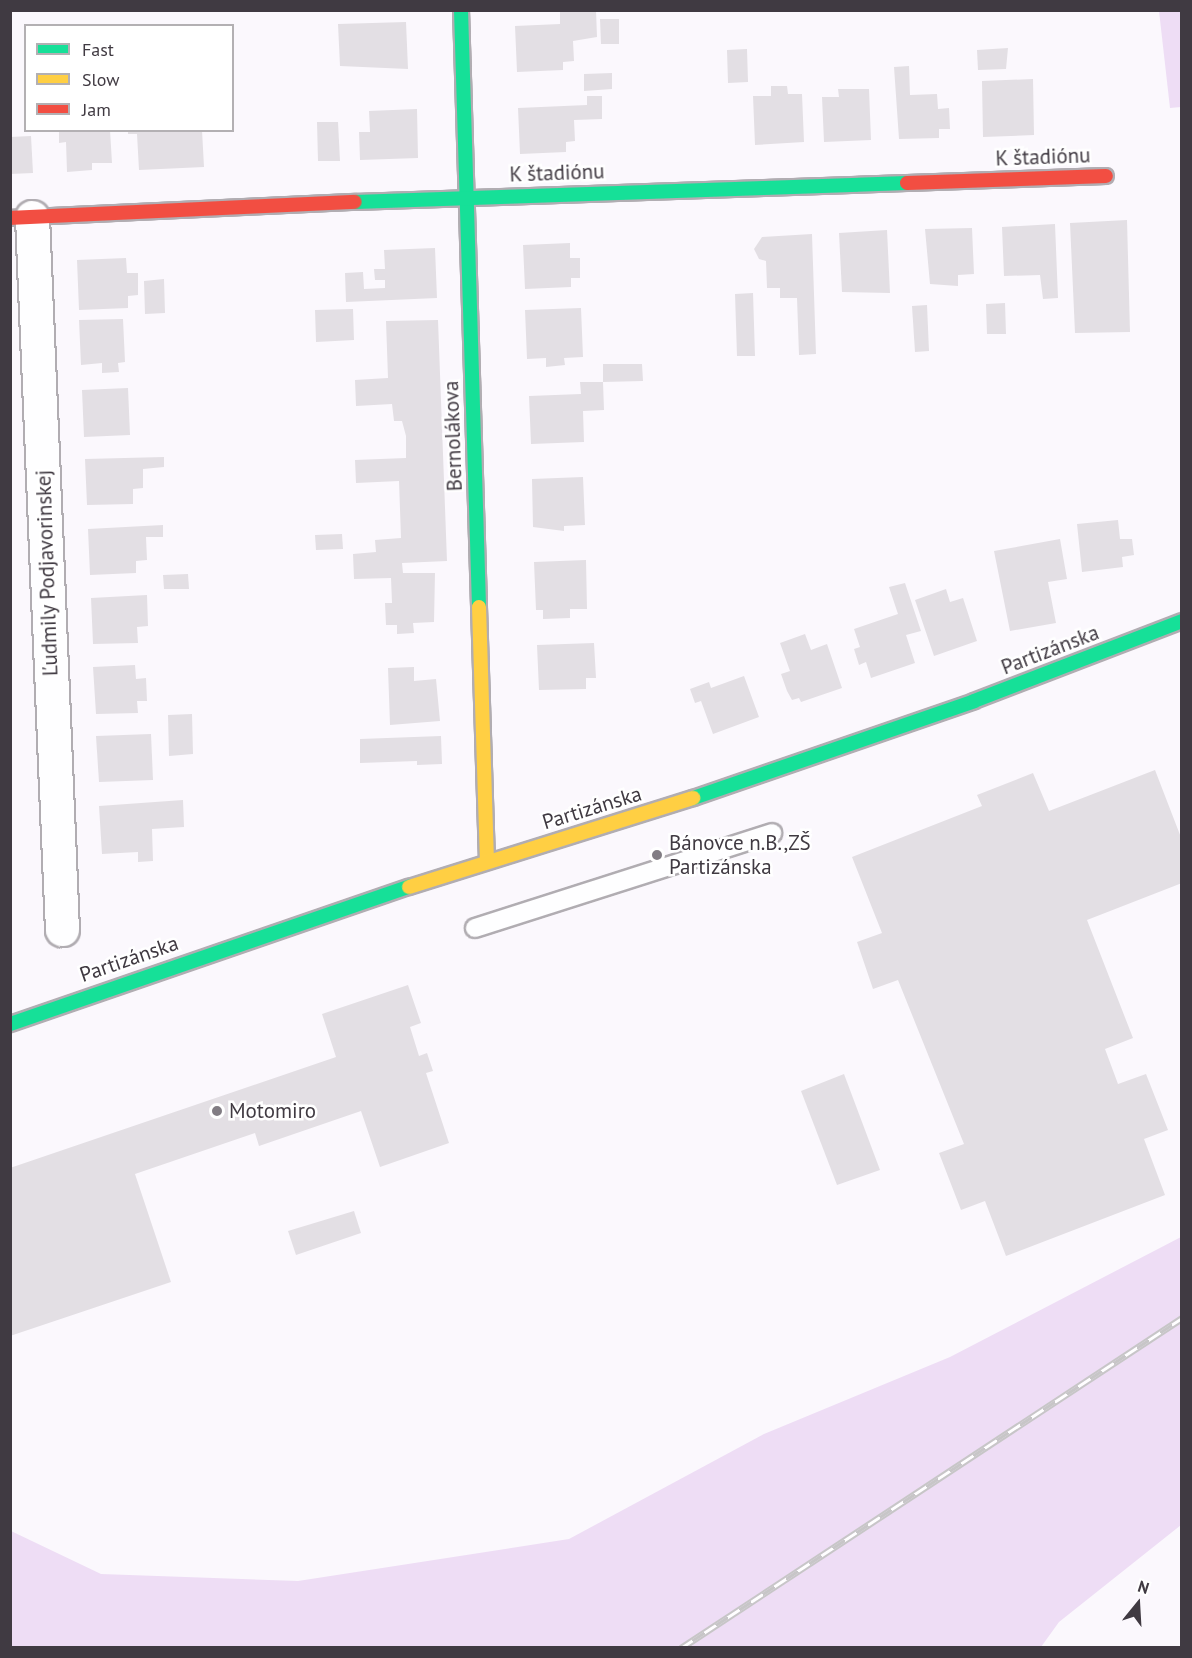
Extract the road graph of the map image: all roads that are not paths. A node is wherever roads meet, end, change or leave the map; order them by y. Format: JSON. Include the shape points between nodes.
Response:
{"nodes":[{"id":1,"x":461,"y":10,"type":"edge"},
{"id":2,"x":1106,"y":176,"type":"dead end"},
{"id":3,"x":467,"y":197,"type":"junction"},
{"id":4,"x":21,"y":217,"type":"edge"},
{"id":5,"x":1182,"y":621,"type":"edge"},
{"id":6,"x":772,"y":833,"type":"dead end"},
{"id":7,"x":487,"y":861,"type":"junction"},
{"id":8,"x":476,"y":928,"type":"dead end"},
{"id":9,"x":62,"y":929,"type":"dead end"},
{"id":10,"x":10,"y":1024,"type":"edge"}],
"edges":[{"from":1,"to":3,"type":"street","name":"Bernolákova"},
{"from":2,"to":3,"type":"street","name":"K štadiónu"},
{"from":3,"to":4,"type":"street","name":"K štadiónu"},
{"from":3,"to":7,"type":"street","name":"Bernolákova"},
{"from":4,"to":9,"type":"street","name":"Ľudmily Podjavorinskej"},
{"from":5,"to":7,"type":"street","name":"Partizánska","via":[[974,701],[756,778]]},
{"from":6,"to":8,"type":"lane"},
{"from":7,"to":10,"type":"street","name":"Partizánska"}]}
